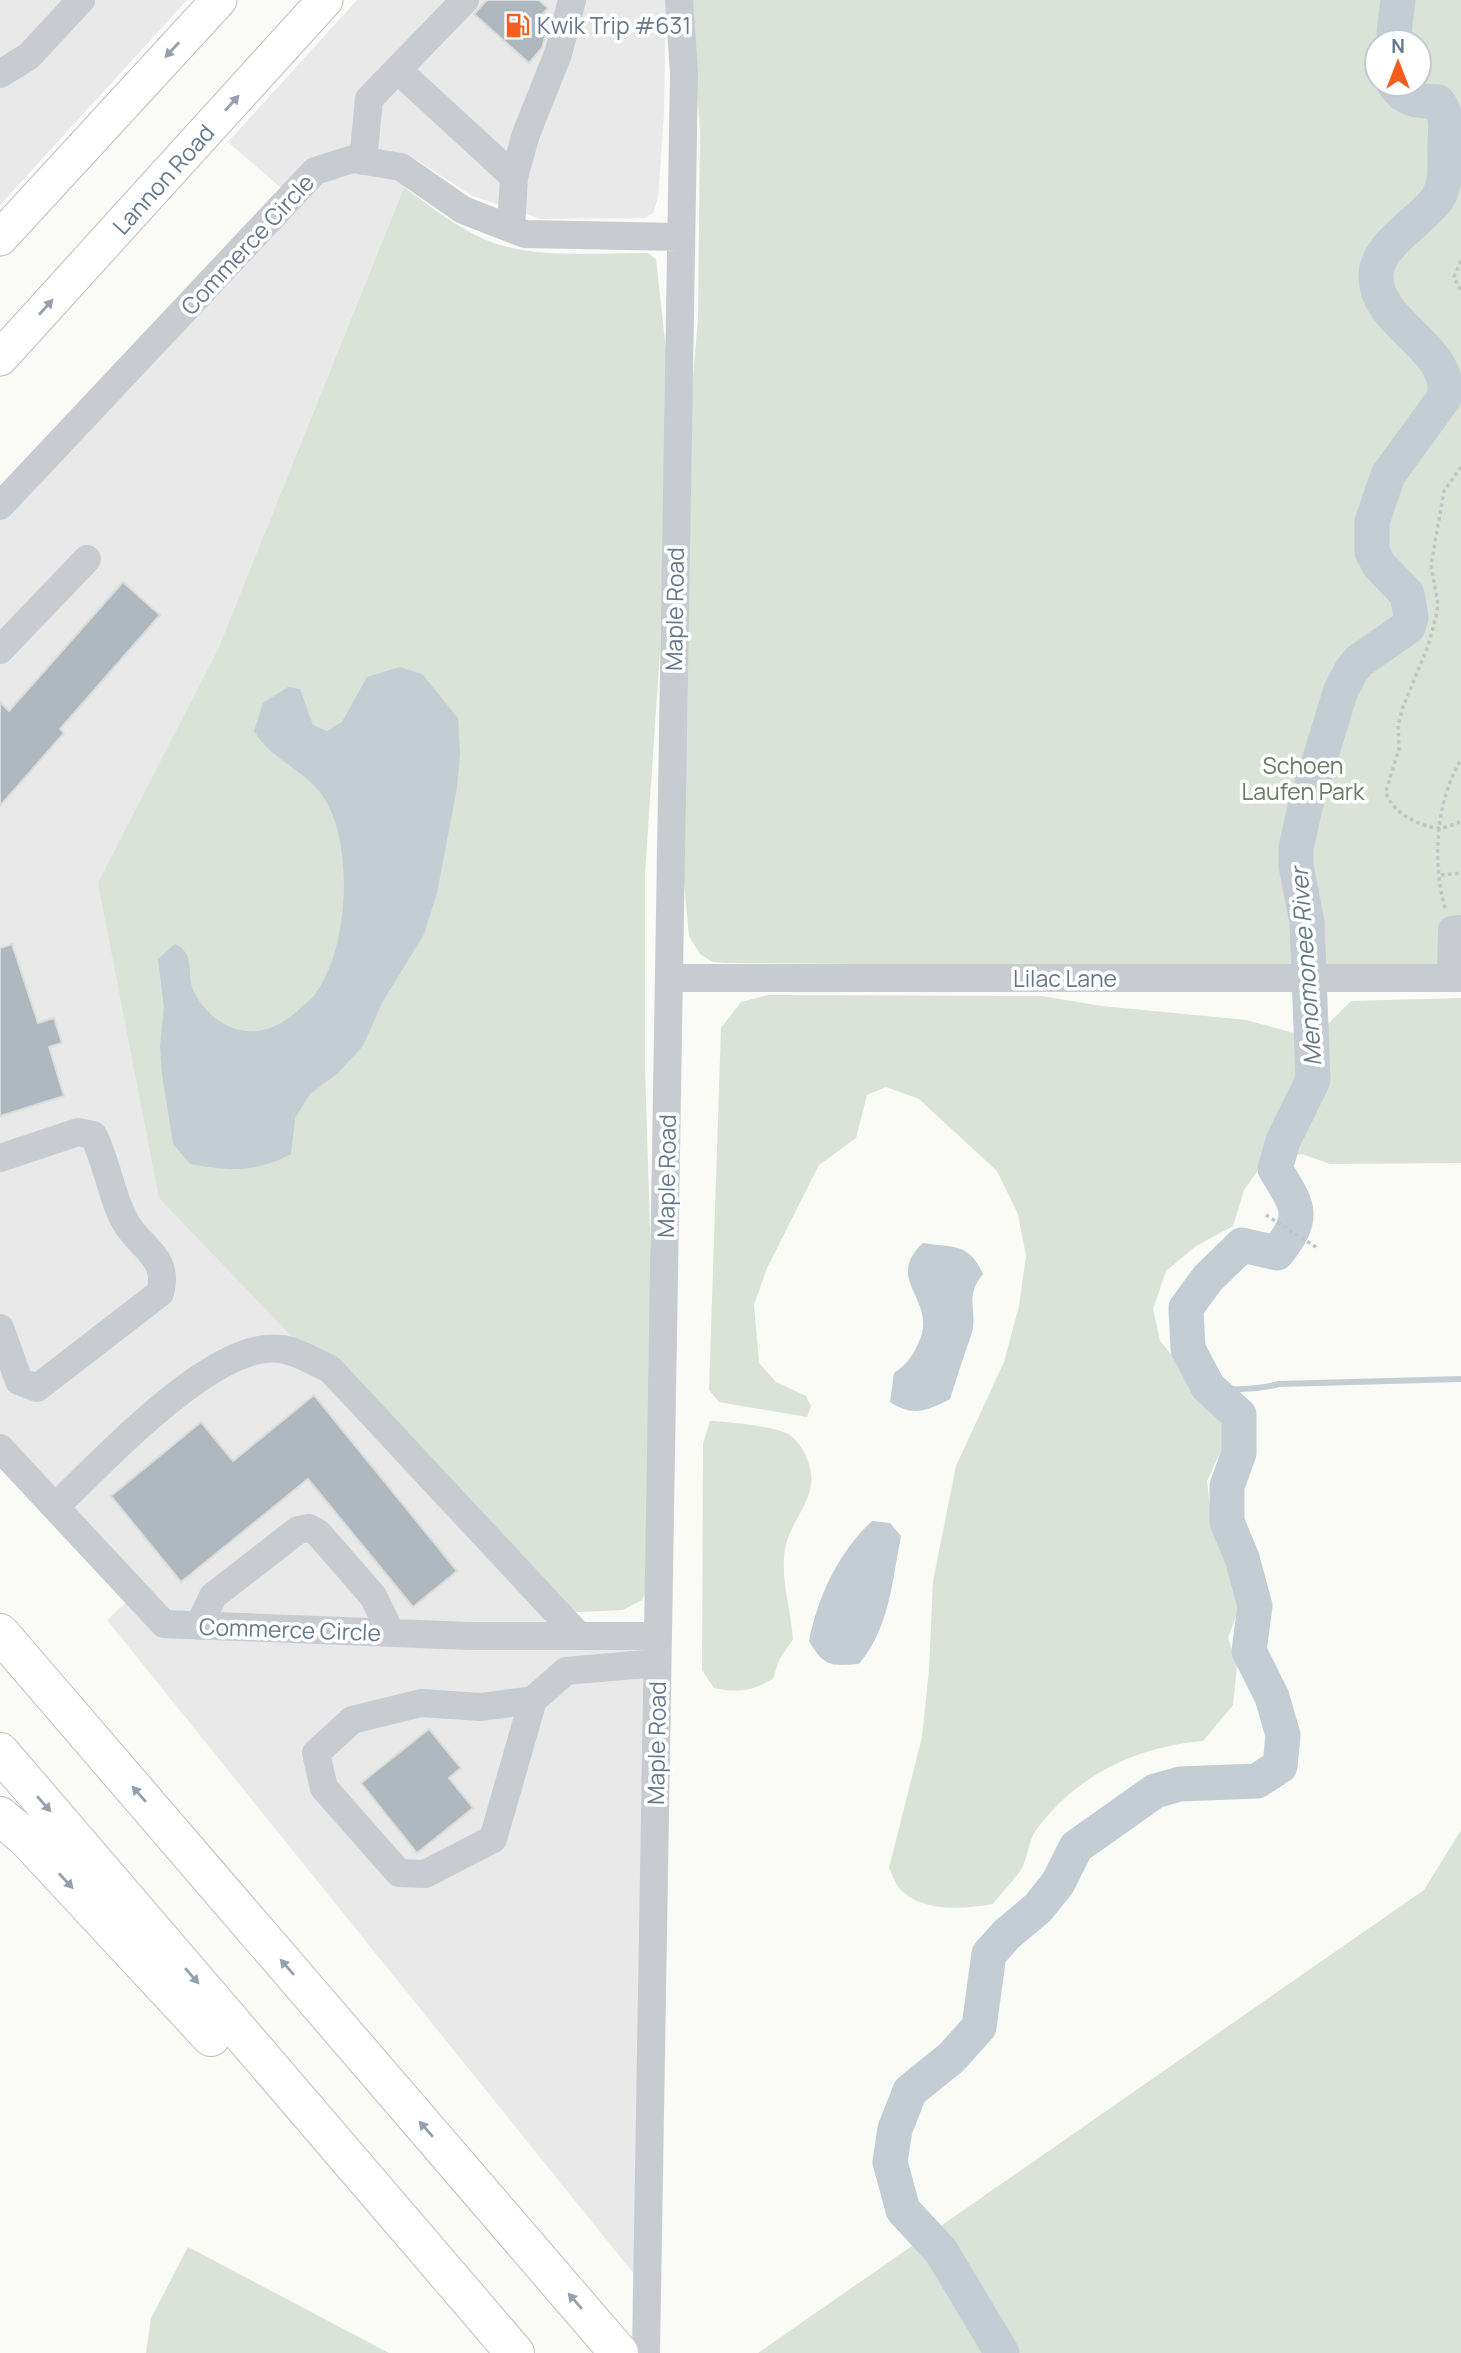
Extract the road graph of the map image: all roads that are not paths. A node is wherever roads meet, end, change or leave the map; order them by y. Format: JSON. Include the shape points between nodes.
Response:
{"nodes":[{"id":1,"x":81,"y":0,"type":"edge"},
{"id":2,"x":219,"y":0,"type":"edge"},
{"id":3,"x":465,"y":0,"type":"edge"},
{"id":4,"x":572,"y":0,"type":"edge"},
{"id":5,"x":679,"y":0,"type":"edge"},
{"id":6,"x":316,"y":6,"type":"edge"},
{"id":7,"x":399,"y":71,"type":"junction"},
{"id":8,"x":0,"y":74,"type":"edge"},
{"id":9,"x":363,"y":161,"type":"junction"},
{"id":10,"x":514,"y":177,"type":"junction"},
{"id":11,"x":511,"y":229,"type":"junction"},
{"id":12,"x":680,"y":237,"type":"junction"},
{"id":13,"x":0,"y":238,"type":"edge"},
{"id":14,"x":0,"y":358,"type":"edge"},
{"id":15,"x":0,"y":506,"type":"edge"},
{"id":16,"x":87,"y":559,"type":"dead end"},
{"id":17,"x":0,"y":650,"type":"edge"},
{"id":18,"x":1457,"y":929,"type":"edge"},
{"id":19,"x":670,"y":978,"type":"junction"},
{"id":20,"x":1456,"y":978,"type":"edge"},
{"id":21,"x":0,"y":1158,"type":"edge"},
{"id":22,"x":0,"y":1328,"type":"edge"},
{"id":23,"x":0,"y":1448,"type":"edge"},
{"id":24,"x":55,"y":1507,"type":"junction"},
{"id":25,"x":199,"y":1626,"type":"junction"},
{"id":26,"x":0,"y":1633,"type":"edge"},
{"id":27,"x":391,"y":1633,"type":"junction"},
{"id":28,"x":579,"y":1636,"type":"junction"},
{"id":29,"x":658,"y":1650,"type":"junction"},
{"id":30,"x":533,"y":1700,"type":"junction"},
{"id":31,"x":0,"y":1752,"type":"edge"},
{"id":32,"x":0,"y":1816,"type":"edge"},
{"id":33,"x":505,"y":2353,"type":"edge"},
{"id":34,"x":514,"y":2353,"type":"edge"},
{"id":35,"x":619,"y":2353,"type":"edge"},
{"id":36,"x":646,"y":2353,"type":"edge"}],
"edges":[{"from":1,"to":8,"type":"street","via":[[29,56]]},
{"from":2,"to":13,"type":"main road","one_way":true},
{"from":3,"to":7,"type":"street"},
{"from":4,"to":10,"type":"street","via":[[558,54]]},
{"from":5,"to":12,"type":"street","name":"Maple Road","via":[[684,72]]},
{"from":14,"to":6,"type":"main road","name":"Lannon Road","one_way":true},
{"from":7,"to":9,"type":"street","via":[[369,99]]},
{"from":7,"to":10,"type":"street"},
{"from":9,"to":11,"type":"street","name":"Commerce Circle","via":[[401,167],[463,210]]},
{"from":9,"to":15,"type":"street","name":"Commerce Circle","via":[[352,159],[315,171]]},
{"from":10,"to":11,"type":"street"},
{"from":11,"to":12,"type":"street","name":"Commerce Circle","via":[[525,234]]},
{"from":12,"to":19,"type":"street","name":"Maple Road"},
{"from":16,"to":17,"type":"street"},
{"from":18,"to":20,"type":"street"},
{"from":19,"to":20,"type":"street","name":"Lilac Lane"},
{"from":19,"to":29,"type":"street","name":"Maple Road"},
{"from":21,"to":22,"type":"street","via":[[78,1132],[93,1135],[125,1223],[154,1254],[164,1278],[160,1293],[37,1388],[19,1381]]},
{"from":23,"to":24,"type":"street","name":"Commerce Circle"},
{"from":24,"to":25,"type":"street","name":"Commerce Circle","via":[[164,1624]]},
{"from":24,"to":28,"type":"street","via":[[182,1388],[238,1355],[281,1348],[330,1369]]},
{"from":25,"to":27,"type":"street","name":"Commerce Circle"},
{"from":25,"to":27,"type":"street","via":[[213,1596],[298,1530],[309,1528],[373,1596]]},
{"from":35,"to":26,"type":"highway","one_way":true},
{"from":27,"to":28,"type":"street","name":"Commerce Circle"},
{"from":28,"to":29,"type":"street","name":"Commerce Circle"},
{"from":29,"to":30,"type":"street","via":[[566,1671]]},
{"from":29,"to":36,"type":"street","name":"Maple Road"},
{"from":30,"to":30,"type":"street","via":[[494,1839],[425,1874],[399,1873],[324,1788],[316,1753],[352,1720],[421,1703],[481,1707]]},
{"from":31,"to":34,"type":"highway","one_way":true},
{"from":32,"to":33,"type":"highway","one_way":true,"via":[[35,1847]]}]}
